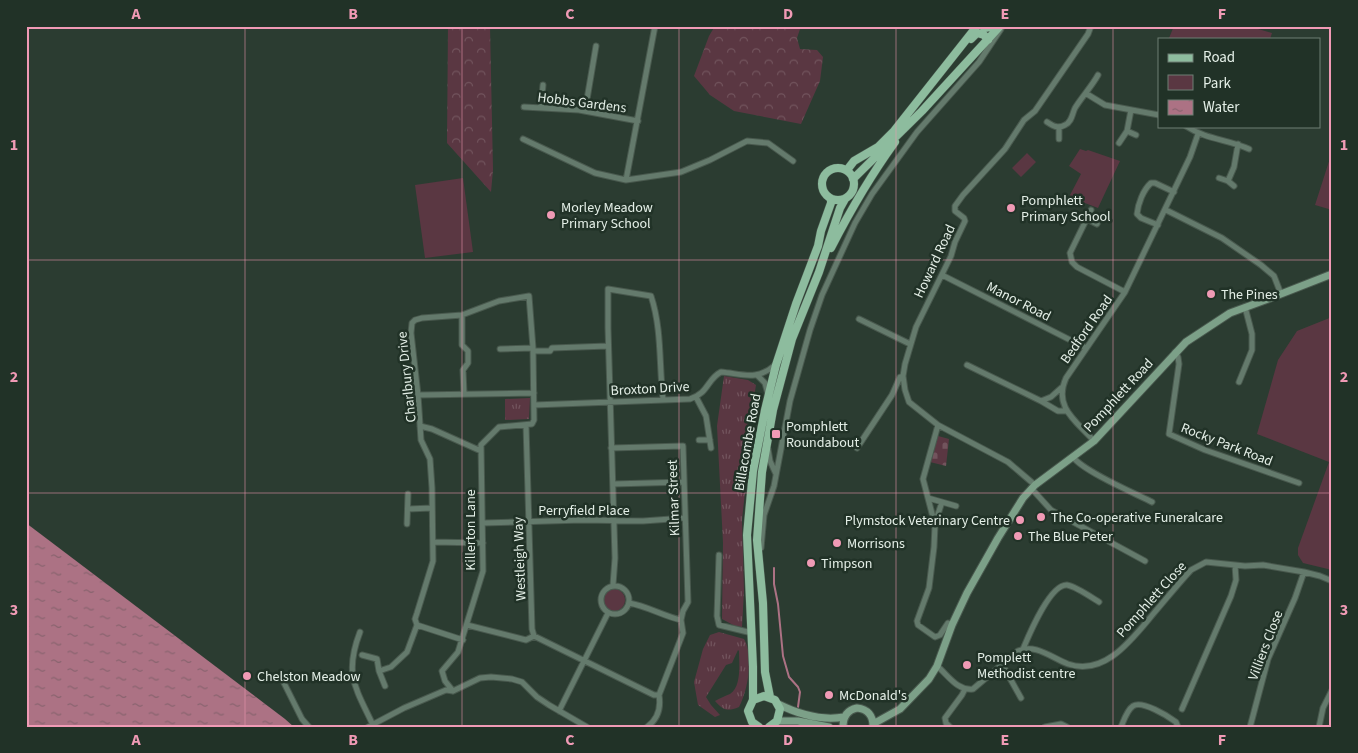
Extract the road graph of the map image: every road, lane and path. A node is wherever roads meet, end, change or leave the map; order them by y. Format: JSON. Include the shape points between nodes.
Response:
{"nodes":[{"id":1,"x":655,"y":26,"type":"edge"},
{"id":2,"x":977,"y":26,"type":"edge"},
{"id":3,"x":982,"y":26,"type":"edge"},
{"id":4,"x":994,"y":26,"type":"edge"},
{"id":5,"x":1001,"y":26,"type":"edge"},
{"id":6,"x":1091,"y":26,"type":"edge"},
{"id":7,"x":989,"y":43,"type":"junction"},
{"id":8,"x":596,"y":46,"type":"dead end"},
{"id":9,"x":952,"y":58,"type":"junction"},
{"id":10,"x":1098,"y":75,"type":"dead end"},
{"id":11,"x":542,"y":85,"type":"dead end"},
{"id":12,"x":1087,"y":94,"type":"junction"},
{"id":13,"x":524,"y":107,"type":"dead end"},
{"id":14,"x":541,"y":107,"type":"junction"},
{"id":15,"x":1131,"y":110,"type":"junction"},
{"id":16,"x":584,"y":111,"type":"junction"},
{"id":17,"x":1158,"y":115,"type":"edge"},
{"id":18,"x":916,"y":116,"type":"junction"},
{"id":19,"x":1047,"y":122,"type":"dead end"},
{"id":20,"x":637,"y":123,"type":"junction"},
{"id":21,"x":1059,"y":127,"type":"junction"},
{"id":22,"x":1189,"y":128,"type":"edge"},
{"id":23,"x":1128,"y":130,"type":"junction"},
{"id":24,"x":1198,"y":134,"type":"junction"},
{"id":25,"x":1136,"y":135,"type":"dead end"},
{"id":26,"x":1059,"y":138,"type":"dead end"},
{"id":27,"x":523,"y":139,"type":"dead end"},
{"id":28,"x":1119,"y":143,"type":"dead end"},
{"id":29,"x":1238,"y":144,"type":"junction"},
{"id":30,"x":1249,"y":149,"type":"dead end"},
{"id":31,"x":794,"y":161,"type":"dead end"},
{"id":32,"x":847,"y":170,"type":"junction"},
{"id":33,"x":1219,"y":178,"type":"dead end"},
{"id":34,"x":854,"y":179,"type":"junction"},
{"id":35,"x":626,"y":180,"type":"junction"},
{"id":36,"x":1228,"y":181,"type":"junction"},
{"id":37,"x":1234,"y":186,"type":"dead end"},
{"id":38,"x":1174,"y":192,"type":"junction"},
{"id":39,"x":845,"y":199,"type":"junction"},
{"id":40,"x":831,"y":200,"type":"junction"},
{"id":41,"x":1091,"y":210,"type":"dead end"},
{"id":42,"x":1166,"y":210,"type":"junction"},
{"id":43,"x":1087,"y":219,"type":"junction"},
{"id":44,"x":1097,"y":224,"type":"dead end"},
{"id":45,"x":1158,"y":226,"type":"junction"},
{"id":46,"x":819,"y":272,"type":"junction"},
{"id":47,"x":1332,"y":274,"type":"edge"},
{"id":48,"x":942,"y":275,"type":"junction"},
{"id":49,"x":1125,"y":292,"type":"junction"},
{"id":50,"x":1281,"y":294,"type":"junction"},
{"id":51,"x":1245,"y":307,"type":"junction"},
{"id":52,"x":462,"y":315,"type":"junction"},
{"id":53,"x":860,"y":319,"type":"dead end"},
{"id":54,"x":910,"y":344,"type":"junction"},
{"id":55,"x":608,"y":346,"type":"junction"},
{"id":56,"x":1086,"y":348,"type":"junction"},
{"id":57,"x":500,"y":349,"type":"dead end"},
{"id":58,"x":533,"y":349,"type":"junction"},
{"id":59,"x":1174,"y":352,"type":"junction"},
{"id":60,"x":776,"y":365,"type":"junction"},
{"id":61,"x":967,"y":365,"type":"dead end"},
{"id":62,"x":756,"y":375,"type":"junction"},
{"id":63,"x":903,"y":376,"type":"junction"},
{"id":64,"x":1239,"y":382,"type":"dead end"},
{"id":65,"x":1062,"y":388,"type":"junction"},
{"id":66,"x":534,"y":393,"type":"junction"},
{"id":67,"x":464,"y":394,"type":"junction"},
{"id":68,"x":768,"y":394,"type":"junction"},
{"id":69,"x":418,"y":395,"type":"junction"},
{"id":70,"x":696,"y":397,"type":"junction"},
{"id":71,"x":663,"y":398,"type":"junction"},
{"id":72,"x":610,"y":399,"type":"junction"},
{"id":73,"x":1041,"y":401,"type":"junction"},
{"id":74,"x":534,"y":404,"type":"junction"},
{"id":75,"x":1066,"y":411,"type":"junction"},
{"id":76,"x":526,"y":425,"type":"junction"},
{"id":77,"x":938,"y":425,"type":"junction"},
{"id":78,"x":420,"y":426,"type":"junction"},
{"id":79,"x":699,"y":440,"type":"dead end"},
{"id":80,"x":710,"y":440,"type":"junction"},
{"id":81,"x":767,"y":441,"type":"junction"},
{"id":82,"x":1094,"y":441,"type":"junction"},
{"id":83,"x":612,"y":448,"type":"junction"},
{"id":84,"x":711,"y":448,"type":"dead end"},
{"id":85,"x":857,"y":448,"type":"dead end"},
{"id":86,"x":481,"y":451,"type":"junction"},
{"id":87,"x":1072,"y":457,"type":"junction"},
{"id":88,"x":776,"y":475,"type":"junction"},
{"id":89,"x":684,"y":482,"type":"junction"},
{"id":90,"x":1299,"y":483,"type":"dead end"},
{"id":91,"x":613,"y":484,"type":"junction"},
{"id":92,"x":1033,"y":487,"type":"junction"},
{"id":93,"x":408,"y":494,"type":"dead end"},
{"id":94,"x":928,"y":498,"type":"junction"},
{"id":95,"x":942,"y":502,"type":"junction"},
{"id":96,"x":1152,"y":502,"type":"dead end"},
{"id":97,"x":956,"y":506,"type":"dead end"},
{"id":98,"x":432,"y":508,"type":"junction"},
{"id":99,"x":408,"y":509,"type":"junction"},
{"id":100,"x":685,"y":518,"type":"junction"},
{"id":101,"x":528,"y":521,"type":"junction"},
{"id":102,"x":614,"y":521,"type":"junction"},
{"id":103,"x":483,"y":523,"type":"junction"},
{"id":104,"x":407,"y":524,"type":"dead end"},
{"id":105,"x":935,"y":525,"type":"junction"},
{"id":106,"x":433,"y":542,"type":"junction"},
{"id":107,"x":483,"y":544,"type":"junction"},
{"id":108,"x":718,"y":555,"type":"dead end"},
{"id":109,"x":760,"y":557,"type":"junction"},
{"id":110,"x":1145,"y":561,"type":"dead end"},
{"id":111,"x":1235,"y":565,"type":"junction"},
{"id":112,"x":1304,"y":572,"type":"junction"},
{"id":113,"x":1332,"y":581,"type":"edge"},
{"id":114,"x":613,"y":585,"type":"junction"},
{"id":115,"x":1093,"y":591,"type":"dead end"},
{"id":116,"x":1090,"y":597,"type":"junction"},
{"id":117,"x":1099,"y":602,"type":"dead end"},
{"id":118,"x":628,"y":603,"type":"junction"},
{"id":119,"x":608,"y":613,"type":"junction"},
{"id":120,"x":681,"y":620,"type":"junction"},
{"id":121,"x":416,"y":625,"type":"junction"},
{"id":122,"x":467,"y":625,"type":"junction"},
{"id":123,"x":952,"y":625,"type":"junction"},
{"id":124,"x":360,"y":632,"type":"dead end"},
{"id":125,"x":752,"y":633,"type":"junction"},
{"id":126,"x":534,"y":636,"type":"junction"},
{"id":127,"x":463,"y":640,"type":"junction"},
{"id":128,"x":1023,"y":649,"type":"junction"},
{"id":129,"x":362,"y":655,"type":"dead end"},
{"id":130,"x":583,"y":661,"type":"junction"},
{"id":131,"x":1002,"y":664,"type":"junction"},
{"id":132,"x":937,"y":666,"type":"junction"},
{"id":133,"x":380,"y":670,"type":"junction"},
{"id":134,"x":281,"y":677,"type":"dead end"},
{"id":135,"x":384,"y":686,"type":"dead end"},
{"id":136,"x":965,"y":689,"type":"junction"},
{"id":137,"x":1332,"y":690,"type":"edge"},
{"id":138,"x":453,"y":691,"type":"junction"},
{"id":139,"x":659,"y":694,"type":"junction"},
{"id":140,"x":770,"y":697,"type":"junction"},
{"id":141,"x":1021,"y":698,"type":"dead end"},
{"id":142,"x":753,"y":700,"type":"junction"},
{"id":143,"x":778,"y":704,"type":"junction"},
{"id":144,"x":1182,"y":709,"type":"dead end"},
{"id":145,"x":560,"y":711,"type":"junction"},
{"id":146,"x":891,"y":713,"type":"junction"},
{"id":147,"x":870,"y":714,"type":"junction"},
{"id":148,"x":844,"y":717,"type":"junction"},
{"id":149,"x":777,"y":721,"type":"junction"},
{"id":150,"x":1177,"y":724,"type":"edge"},
{"id":151,"x":754,"y":725,"type":"edge"},
{"id":152,"x":873,"y":725,"type":"edge"},
{"id":153,"x":370,"y":726,"type":"edge"},
{"id":154,"x":309,"y":727,"type":"edge"},
{"id":155,"x":587,"y":727,"type":"edge"},
{"id":156,"x":647,"y":727,"type":"edge"},
{"id":157,"x":769,"y":727,"type":"edge"},
{"id":158,"x":830,"y":727,"type":"edge"},
{"id":159,"x":843,"y":727,"type":"edge"},
{"id":160,"x":950,"y":727,"type":"edge"},
{"id":161,"x":1045,"y":727,"type":"edge"},
{"id":162,"x":1067,"y":727,"type":"edge"},
{"id":163,"x":1121,"y":727,"type":"edge"},
{"id":164,"x":1250,"y":727,"type":"edge"},
{"id":165,"x":1320,"y":727,"type":"edge"}],
"edges":[{"from":1,"to":20,"type":"street"},
{"from":2,"to":9,"type":"main road"},
{"from":3,"to":4,"type":"main road"},
{"from":5,"to":7,"type":"main road","name":"Billacombe Road"},
{"from":6,"to":48,"type":"street","name":"Howard Road","via":[[1035,111],[1024,120],[1005,149],[955,206],[955,211],[965,221]]},
{"from":7,"to":9,"type":"main road","via":[[984,35],[977,33]]},
{"from":7,"to":18,"type":"main road","name":"Billacombe Road"},
{"from":7,"to":88,"type":"street","name":"Billacombe Road","via":[[979,62],[917,132],[855,223],[822,295],[810,330],[790,401]]},
{"from":8,"to":16,"type":"street"},
{"from":9,"to":32,"type":"main road","via":[[894,130],[878,147],[854,161]]},
{"from":10,"to":12,"type":"street"},
{"from":11,"to":14,"type":"street"},
{"from":12,"to":15,"type":"street","via":[[1105,105]]},
{"from":12,"to":21,"type":"street","via":[[1074,109],[1070,121]]},
{"from":13,"to":14,"type":"street","name":"Hobbs Gardens"},
{"from":14,"to":16,"type":"street","name":"Hobbs Gardens"},
{"from":15,"to":17,"type":"street"},
{"from":15,"to":23,"type":"street"},
{"from":16,"to":20,"type":"street","name":"Hobbs Gardens"},
{"from":18,"to":34,"type":"main road","name":"Billacombe Road"},
{"from":18,"to":46,"type":"main road","name":"Billacombe Road","via":[[874,173]]},
{"from":19,"to":21,"type":"street"},
{"from":20,"to":35,"type":"street"},
{"from":21,"to":26,"type":"street"},
{"from":22,"to":24,"type":"street"},
{"from":23,"to":25,"type":"street"},
{"from":23,"to":28,"type":"street"},
{"from":24,"to":29,"type":"street"},
{"from":24,"to":38,"type":"street","name":"Bedford Road"},
{"from":27,"to":35,"type":"street","via":[[595,173]]},
{"from":29,"to":30,"type":"street"},
{"from":29,"to":36,"type":"street"},
{"from":31,"to":35,"type":"street","via":[[768,143],[747,141],[681,172]]},
{"from":32,"to":34,"type":"main road"},
{"from":32,"to":40,"type":"main road","via":[[831,169],[823,177],[823,192]]},
{"from":33,"to":36,"type":"street"},
{"from":34,"to":39,"type":"main road","name":"Billacombe Road","via":[[854,190]]},
{"from":36,"to":37,"type":"street"},
{"from":38,"to":42,"type":"street","name":"Bedford Road"},
{"from":38,"to":45,"type":"street","via":[[1155,183],[1147,186],[1137,214]]},
{"from":39,"to":40,"type":"main road"},
{"from":39,"to":46,"type":"main road","name":"Billacombe Road"},
{"from":40,"to":60,"type":"main road","name":"Billacombe Road"},
{"from":41,"to":43,"type":"street"},
{"from":42,"to":45,"type":"street","name":"Bedford Road"},
{"from":42,"to":50,"type":"street","via":[[1222,238],[1261,265],[1274,276]]},
{"from":43,"to":44,"type":"street"},
{"from":43,"to":49,"type":"street","via":[[1070,253],[1072,262]]},
{"from":45,"to":49,"type":"street","name":"Bedford Road"},
{"from":46,"to":81,"type":"main road","name":"Billacombe Road","via":[[792,339]]},
{"from":47,"to":50,"type":"street","name":"Pomphlett Road"},
{"from":48,"to":54,"type":"street","name":"Howard Road"},
{"from":48,"to":56,"type":"street","name":"Manor Road"},
{"from":49,"to":56,"type":"street","name":"Bedford Road"},
{"from":50,"to":51,"type":"street","name":"Pomphlett Road"},
{"from":51,"to":59,"type":"street","name":"Pomphlett Road","via":[[1207,326]]},
{"from":51,"to":64,"type":"street","via":[[1252,334],[1252,350]]},
{"from":52,"to":58,"type":"street","name":"Charlbury Drive","via":[[499,301],[529,296]]},
{"from":52,"to":67,"type":"street","via":[[462,345],[468,351],[468,363],[463,370]]},
{"from":52,"to":69,"type":"street","name":"Charlbury Drive","via":[[422,318],[412,323]]},
{"from":53,"to":54,"type":"street"},
{"from":54,"to":63,"type":"street","name":"Howard Road"},
{"from":55,"to":58,"type":"street"},
{"from":55,"to":71,"type":"street","via":[[608,289],[651,296],[657,314]]},
{"from":55,"to":72,"type":"street"},
{"from":56,"to":65,"type":"street","name":"Bedford Road"},
{"from":57,"to":58,"type":"street"},
{"from":58,"to":66,"type":"street"},
{"from":59,"to":82,"type":"street","name":"Pomphlett Road"},
{"from":59,"to":90,"type":"street","name":"Rocky Park Road","via":[[1179,364],[1169,434]]},
{"from":60,"to":62,"type":"street","via":[[766,373]]},
{"from":60,"to":68,"type":"main road","name":"Billacombe Road"},
{"from":61,"to":73,"type":"street"},
{"from":62,"to":68,"type":"street","via":[[765,383]]},
{"from":62,"to":70,"type":"street","name":"Broxton Drive","via":[[721,372]]},
{"from":63,"to":77,"type":"street","name":"Howard Road","via":[[909,402]]},
{"from":63,"to":85,"type":"street"},
{"from":65,"to":73,"type":"street","via":[[1051,398]]},
{"from":65,"to":75,"type":"street","via":[[1062,403]]},
{"from":66,"to":67,"type":"street"},
{"from":66,"to":74,"type":"street"},
{"from":67,"to":69,"type":"street"},
{"from":68,"to":125,"type":"main road","name":"Billacombe Road","via":[[749,504]]},
{"from":69,"to":78,"type":"street","name":"Charlbury Drive"},
{"from":70,"to":71,"type":"street","name":"Broxton Drive"},
{"from":70,"to":80,"type":"street","via":[[706,416]]},
{"from":71,"to":72,"type":"street","name":"Broxton Drive"},
{"from":72,"to":74,"type":"street","name":"Broxton Drive"},
{"from":72,"to":83,"type":"street"},
{"from":73,"to":75,"type":"street"},
{"from":74,"to":76,"type":"street","via":[[534,420]]},
{"from":75,"to":82,"type":"street"},
{"from":76,"to":86,"type":"street","via":[[502,426],[495,430],[481,446]]},
{"from":76,"to":101,"type":"street","name":"Westleigh Way"},
{"from":77,"to":92,"type":"street","name":"Howard Road","via":[[1008,462]]},
{"from":77,"to":94,"type":"street","via":[[923,479]]},
{"from":78,"to":86,"type":"street","name":"Charlbury Drive"},
{"from":78,"to":98,"type":"street","via":[[421,440],[430,459]]},
{"from":79,"to":80,"type":"street"},
{"from":80,"to":84,"type":"street"},
{"from":81,"to":88,"type":"street","name":"Billacombe Road"},
{"from":81,"to":109,"type":"main road","name":"Billacombe Road","via":[[758,508]]},
{"from":82,"to":87,"type":"street","name":"Pomphlett Road"},
{"from":83,"to":89,"type":"street","name":"Kilmar Street","via":[[683,446]]},
{"from":83,"to":91,"type":"street"},
{"from":86,"to":103,"type":"street","name":"Killerton Lane"},
{"from":87,"to":92,"type":"street","name":"Pomphlett Road"},
{"from":87,"to":96,"type":"street"},
{"from":88,"to":109,"type":"street","name":"Billacombe Road","via":[[764,515]]},
{"from":89,"to":91,"type":"street"},
{"from":89,"to":100,"type":"street","name":"Kilmar Street"},
{"from":91,"to":102,"type":"street"},
{"from":92,"to":110,"type":"street","name":"Howard Road","via":[[1051,510]]},
{"from":92,"to":123,"type":"street","name":"Pomphlett Road","via":[[998,538]]},
{"from":93,"to":99,"type":"street"},
{"from":94,"to":95,"type":"street"},
{"from":94,"to":105,"type":"street"},
{"from":95,"to":97,"type":"street"},
{"from":95,"to":105,"type":"street"},
{"from":98,"to":99,"type":"street"},
{"from":98,"to":106,"type":"street"},
{"from":99,"to":104,"type":"street"},
{"from":100,"to":102,"type":"street","name":"Perryfield Place"},
{"from":100,"to":120,"type":"street","name":"Kilmar Street","via":[[688,602]]},
{"from":101,"to":102,"type":"street","name":"Perryfield Place"},
{"from":101,"to":103,"type":"street","name":"Perryfield Place"},
{"from":101,"to":126,"type":"street","name":"Westleigh Way"},
{"from":102,"to":114,"type":"street"},
{"from":103,"to":107,"type":"street","name":"Killerton Lane"},
{"from":105,"to":123,"type":"street","via":[[929,588],[917,621],[935,638],[948,623]]},
{"from":106,"to":107,"type":"street"},
{"from":106,"to":121,"type":"street","via":[[433,561]]},
{"from":107,"to":122,"type":"street","name":"Killerton Lane","via":[[483,571]]},
{"from":108,"to":125,"type":"street","via":[[719,625]]},
{"from":109,"to":140,"type":"main road","name":"Billacombe Road","via":[[765,672]]},
{"from":111,"to":112,"type":"street","name":"Pomphlett Close","via":[[1263,565]]},
{"from":111,"to":128,"type":"street","name":"Pomphlett Close","via":[[1206,562],[1191,570],[1120,650],[1097,664],[1074,666],[1040,651]]},
{"from":111,"to":144,"type":"street","via":[[1236,580],[1231,596]]},
{"from":112,"to":113,"type":"street","name":"Pomphlett Close"},
{"from":112,"to":164,"type":"street","name":"Villiers Close","via":[[1268,659]]},
{"from":114,"to":118,"type":"street","via":[[625,589]]},
{"from":114,"to":119,"type":"street","via":[[604,589],[600,598]]},
{"from":115,"to":116,"type":"street"},
{"from":116,"to":117,"type":"street"},
{"from":116,"to":128,"type":"street","via":[[1067,585],[1061,587],[1033,624]]},
{"from":118,"to":119,"type":"street","via":[[620,614]]},
{"from":118,"to":120,"type":"street"},
{"from":119,"to":130,"type":"street"},
{"from":120,"to":139,"type":"street","name":"Kilmar Street","via":[[683,634]]},
{"from":121,"to":127,"type":"street"},
{"from":121,"to":133,"type":"street","via":[[407,652],[391,668]]},
{"from":122,"to":126,"type":"street","via":[[526,640]]},
{"from":122,"to":127,"type":"street","name":"Killerton Lane"},
{"from":123,"to":132,"type":"street","name":"Pomphlett Road"},
{"from":124,"to":153,"type":"street","via":[[352,674]]},
{"from":125,"to":142,"type":"main road","name":"Billacombe Road"},
{"from":126,"to":130,"type":"street"},
{"from":127,"to":138,"type":"street","name":"Killerton Lane","via":[[458,652],[442,671]]},
{"from":128,"to":131,"type":"street"},
{"from":129,"to":133,"type":"street","via":[[377,659]]},
{"from":130,"to":139,"type":"street","via":[[654,695]]},
{"from":130,"to":145,"type":"street"},
{"from":131,"to":136,"type":"street","via":[[972,689]]},
{"from":131,"to":141,"type":"street"},
{"from":132,"to":136,"type":"street"},
{"from":132,"to":146,"type":"street","name":"Pomphlett Road","via":[[910,700]]},
{"from":133,"to":135,"type":"street"},
{"from":134,"to":154,"type":"street"},
{"from":136,"to":160,"type":"street","via":[[945,718]]},
{"from":137,"to":165,"type":"street","via":[[1323,708]]},
{"from":138,"to":145,"type":"street","via":[[480,678],[512,679],[522,682],[537,697]]},
{"from":138,"to":153,"type":"street","via":[[446,690]]},
{"from":139,"to":156,"type":"street","via":[[657,716]]},
{"from":140,"to":142,"type":"main road"},
{"from":140,"to":143,"type":"main road"},
{"from":142,"to":151,"type":"main road","name":"Billacombe Road","via":[[748,711]]},
{"from":143,"to":148,"type":"street","via":[[804,714]]},
{"from":143,"to":149,"type":"main road"},
{"from":145,"to":155,"type":"street"},
{"from":146,"to":147,"type":"street"},
{"from":146,"to":152,"type":"street","name":"Pomphlett Road"},
{"from":147,"to":148,"type":"street","via":[[857,708]]},
{"from":147,"to":152,"type":"street"},
{"from":148,"to":159,"type":"street"},
{"from":149,"to":157,"type":"main road"},
{"from":149,"to":158,"type":"street"},
{"from":150,"to":163,"type":"street","via":[[1144,705],[1136,704],[1131,707]]},
{"from":161,"to":162,"type":"street","via":[[1062,724]]}]}
